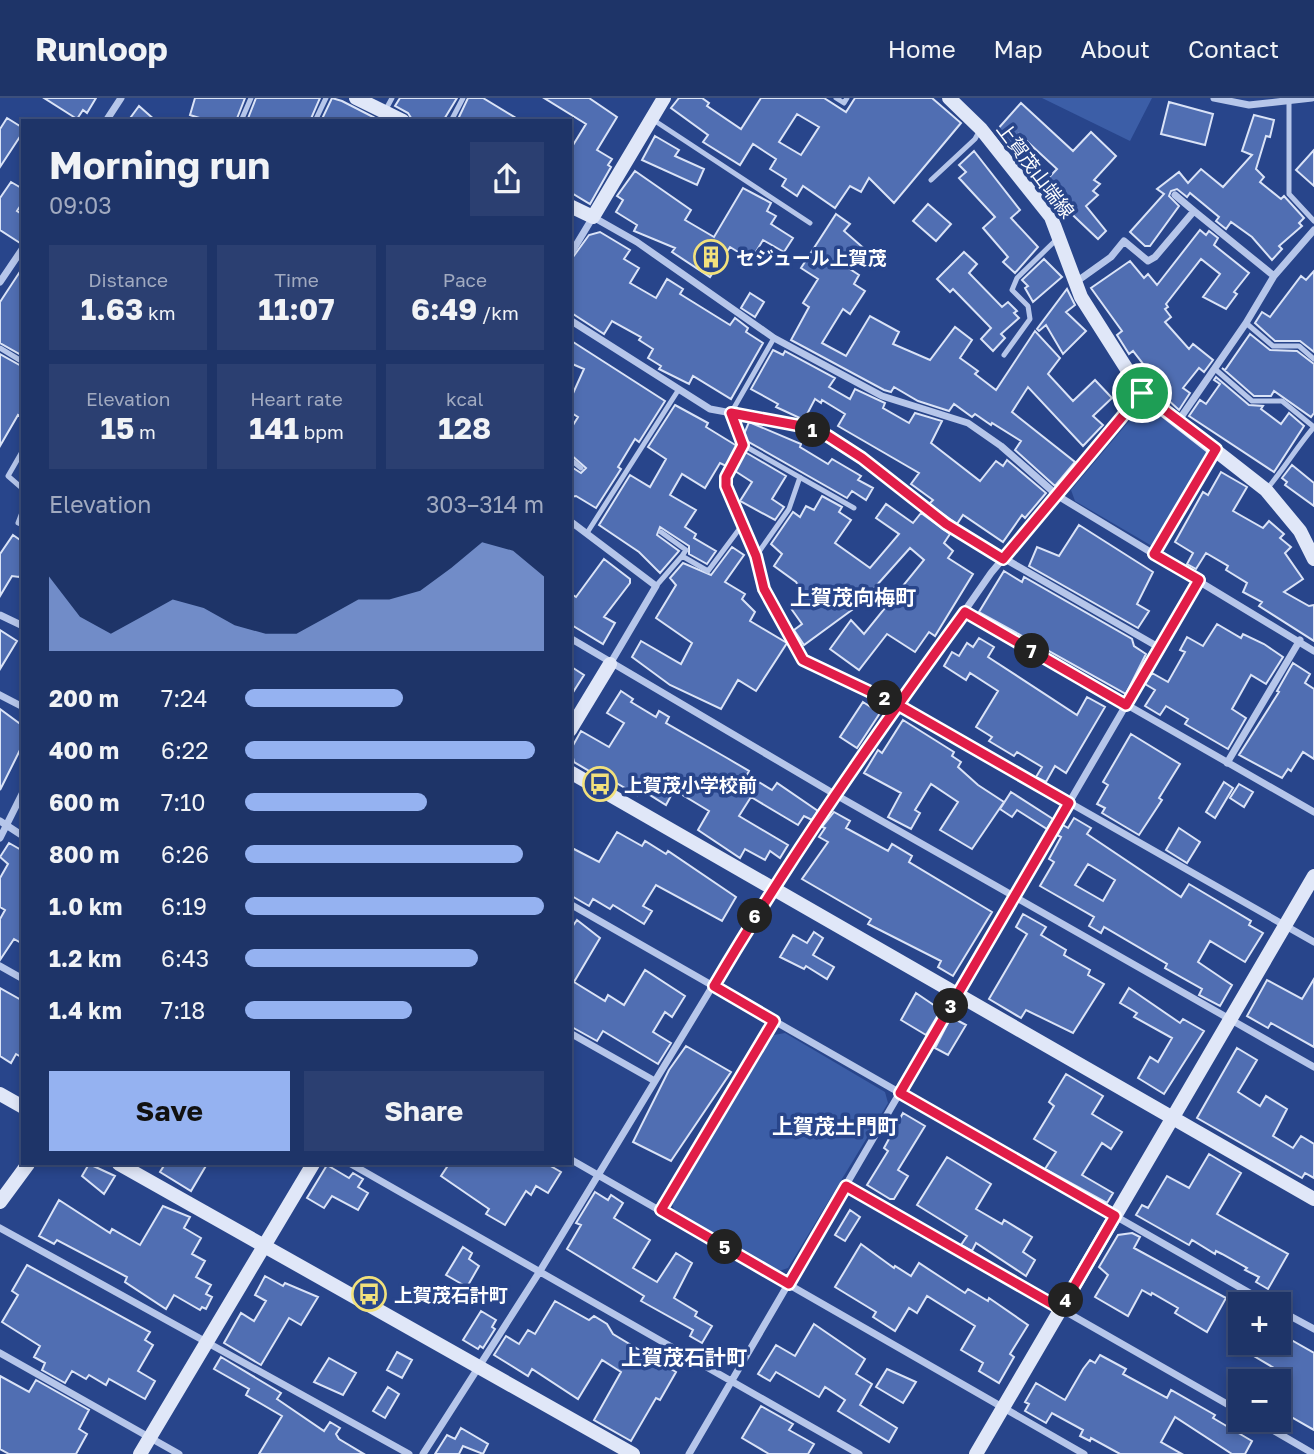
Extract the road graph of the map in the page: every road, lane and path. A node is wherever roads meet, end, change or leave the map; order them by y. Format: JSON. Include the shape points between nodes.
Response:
{"nodes":[{"id":1,"x":121,"y":98,"type":"edge"},
{"id":2,"x":251,"y":98,"type":"edge"},
{"id":3,"x":326,"y":98,"type":"edge"},
{"id":4,"x":356,"y":98,"type":"edge"},
{"id":5,"x":392,"y":98,"type":"edge"},
{"id":6,"x":463,"y":98,"type":"edge"},
{"id":7,"x":664,"y":98,"type":"edge"},
{"id":8,"x":836,"y":98,"type":"edge"},
{"id":9,"x":847,"y":98,"type":"edge"},
{"id":10,"x":949,"y":98,"type":"edge"},
{"id":11,"x":1214,"y":98,"type":"edge"},
{"id":12,"x":1312,"y":98,"type":"edge"},
{"id":13,"x":1289,"y":102,"type":"junction"},
{"id":14,"x":385,"y":112,"type":"junction"},
{"id":15,"x":652,"y":118,"type":"junction"},
{"id":16,"x":107,"y":119,"type":"edge"},
{"id":17,"x":242,"y":119,"type":"edge"},
{"id":18,"x":316,"y":119,"type":"edge"},
{"id":19,"x":399,"y":119,"type":"edge"},
{"id":20,"x":452,"y":119,"type":"edge"},
{"id":21,"x":981,"y":129,"type":"junction"},
{"id":22,"x":931,"y":180,"type":"dead end"},
{"id":23,"x":1175,"y":195,"type":"dead end"},
{"id":24,"x":572,"y":207,"type":"edge"},
{"id":25,"x":1194,"y":211,"type":"junction"},
{"id":26,"x":593,"y":217,"type":"junction"},
{"id":27,"x":1314,"y":221,"type":"edge"},
{"id":28,"x":810,"y":223,"type":"dead end"},
{"id":29,"x":1314,"y":230,"type":"edge"},
{"id":30,"x":1060,"y":236,"type":"junction"},
{"id":31,"x":21,"y":251,"type":"edge"},
{"id":32,"x":572,"y":253,"type":"edge"},
{"id":33,"x":1274,"y":276,"type":"junction"},
{"id":34,"x":0,"y":282,"type":"edge"},
{"id":35,"x":1076,"y":282,"type":"junction"},
{"id":36,"x":572,"y":321,"type":"edge"},
{"id":37,"x":1246,"y":324,"type":"junction"},
{"id":38,"x":774,"y":338,"type":"junction"},
{"id":39,"x":0,"y":348,"type":"edge"},
{"id":40,"x":1004,"y":355,"type":"dead end"},
{"id":41,"x":1314,"y":359,"type":"edge"},
{"id":42,"x":21,"y":361,"type":"edge"},
{"id":43,"x":1215,"y":369,"type":"junction"},
{"id":44,"x":679,"y":390,"type":"junction"},
{"id":45,"x":1142,"y":393,"type":"junction"},
{"id":46,"x":731,"y":413,"type":"junction"},
{"id":47,"x":1179,"y":420,"type":"junction"},
{"id":48,"x":1314,"y":427,"type":"edge"},
{"id":49,"x":743,"y":445,"type":"junction"},
{"id":50,"x":1216,"y":449,"type":"junction"},
{"id":51,"x":21,"y":453,"type":"edge"},
{"id":52,"x":572,"y":461,"type":"edge"},
{"id":53,"x":581,"y":468,"type":"dead end"},
{"id":54,"x":800,"y":477,"type":"junction"},
{"id":55,"x":21,"y":487,"type":"edge"},
{"id":56,"x":1266,"y":490,"type":"junction"},
{"id":57,"x":1058,"y":496,"type":"junction"},
{"id":58,"x":854,"y":508,"type":"dead end"},
{"id":59,"x":572,"y":522,"type":"edge"},
{"id":60,"x":743,"y":524,"type":"junction"},
{"id":61,"x":587,"y":533,"type":"junction"},
{"id":62,"x":661,"y":533,"type":"dead end"},
{"id":63,"x":1154,"y":554,"type":"junction"},
{"id":64,"x":682,"y":556,"type":"junction"},
{"id":65,"x":756,"y":556,"type":"junction"},
{"id":66,"x":1003,"y":559,"type":"junction"},
{"id":67,"x":1314,"y":559,"type":"edge"},
{"id":68,"x":1199,"y":580,"type":"junction"},
{"id":69,"x":656,"y":586,"type":"junction"},
{"id":70,"x":965,"y":612,"type":"junction"},
{"id":71,"x":0,"y":615,"type":"edge"},
{"id":72,"x":21,"y":625,"type":"edge"},
{"id":73,"x":572,"y":639,"type":"edge"},
{"id":74,"x":1300,"y":639,"type":"junction"},
{"id":75,"x":1160,"y":648,"type":"junction"},
{"id":76,"x":1314,"y":651,"type":"edge"},
{"id":77,"x":610,"y":664,"type":"junction"},
{"id":78,"x":0,"y":695,"type":"edge"},
{"id":79,"x":898,"y":705,"type":"junction"},
{"id":80,"x":1126,"y":705,"type":"junction"},
{"id":81,"x":21,"y":707,"type":"edge"},
{"id":82,"x":572,"y":727,"type":"edge"},
{"id":83,"x":1227,"y":763,"type":"junction"},
{"id":84,"x":572,"y":773,"type":"edge"},
{"id":85,"x":21,"y":795,"type":"edge"},
{"id":86,"x":836,"y":795,"type":"junction"},
{"id":87,"x":1069,"y":803,"type":"junction"},
{"id":88,"x":1314,"y":812,"type":"edge"},
{"id":89,"x":3,"y":824,"type":"edge"},
{"id":90,"x":21,"y":835,"type":"edge"},
{"id":91,"x":0,"y":838,"type":"edge"},
{"id":92,"x":1314,"y":876,"type":"edge"},
{"id":93,"x":772,"y":888,"type":"junction"},
{"id":94,"x":1014,"y":897,"type":"junction"},
{"id":95,"x":572,"y":905,"type":"edge"},
{"id":96,"x":1285,"y":925,"type":"junction"},
{"id":97,"x":1314,"y":942,"type":"edge"},
{"id":98,"x":0,"y":966,"type":"edge"},
{"id":99,"x":21,"y":978,"type":"edge"},
{"id":100,"x":714,"y":986,"type":"junction"},
{"id":101,"x":958,"y":994,"type":"junction"},
{"id":102,"x":1230,"y":1019,"type":"junction"},
{"id":103,"x":774,"y":1021,"type":"junction"},
{"id":104,"x":572,"y":1034,"type":"edge"},
{"id":105,"x":1314,"y":1068,"type":"edge"},
{"id":106,"x":653,"y":1080,"type":"junction"},
{"id":107,"x":900,"y":1093,"type":"junction"},
{"id":108,"x":0,"y":1094,"type":"edge"},
{"id":109,"x":21,"y":1106,"type":"edge"},
{"id":110,"x":1173,"y":1117,"type":"junction"},
{"id":111,"x":572,"y":1160,"type":"edge"},
{"id":112,"x":27,"y":1165,"type":"edge"},
{"id":113,"x":121,"y":1165,"type":"edge"},
{"id":114,"x":312,"y":1165,"type":"edge"},
{"id":115,"x":353,"y":1165,"type":"edge"},
{"id":116,"x":597,"y":1174,"type":"junction"},
{"id":117,"x":846,"y":1186,"type":"junction"},
{"id":118,"x":1314,"y":1199,"type":"edge"},
{"id":119,"x":0,"y":1202,"type":"edge"},
{"id":120,"x":661,"y":1210,"type":"junction"},
{"id":121,"x":1115,"y":1216,"type":"junction"},
{"id":122,"x":0,"y":1228,"type":"edge"},
{"id":123,"x":265,"y":1245,"type":"junction"},
{"id":124,"x":540,"y":1271,"type":"junction"},
{"id":125,"x":789,"y":1284,"type":"junction"},
{"id":126,"x":1248,"y":1292,"type":"edge"},
{"id":127,"x":1061,"y":1309,"type":"junction"},
{"id":128,"x":1291,"y":1317,"type":"edge"},
{"id":129,"x":1314,"y":1329,"type":"edge"},
{"id":130,"x":207,"y":1342,"type":"junction"},
{"id":131,"x":0,"y":1353,"type":"edge"},
{"id":132,"x":477,"y":1366,"type":"junction"},
{"id":133,"x":731,"y":1381,"type":"junction"},
{"id":134,"x":1228,"y":1405,"type":"edge"},
{"id":135,"x":1004,"y":1408,"type":"junction"},
{"id":136,"x":1276,"y":1432,"type":"edge"},
{"id":137,"x":150,"y":1439,"type":"junction"},
{"id":138,"x":140,"y":1454,"type":"edge"},
{"id":139,"x":178,"y":1454,"type":"edge"},
{"id":140,"x":409,"y":1454,"type":"edge"},
{"id":141,"x":423,"y":1454,"type":"edge"},
{"id":142,"x":633,"y":1454,"type":"edge"},
{"id":143,"x":689,"y":1454,"type":"edge"},
{"id":144,"x":859,"y":1454,"type":"edge"},
{"id":145,"x":976,"y":1454,"type":"edge"},
{"id":146,"x":1084,"y":1454,"type":"edge"},
{"id":147,"x":1314,"y":1454,"type":"edge"}],
"edges":[{"from":1,"to":16,"type":"street"},
{"from":2,"to":17,"type":"lane"},
{"from":3,"to":18,"type":"lane"},
{"from":4,"to":14,"type":"street"},
{"from":5,"to":14,"type":"lane"},
{"from":6,"to":20,"type":"lane"},
{"from":7,"to":15,"type":"street"},
{"from":8,"to":9,"type":"lane","via":[[844,103]]},
{"from":10,"to":21,"type":"street","name":"上賀茂山端線"},
{"from":11,"to":13,"type":"street","via":[[1249,105]]},
{"from":12,"to":13,"type":"street"},
{"from":13,"to":27,"type":"lane","via":[[1289,194]]},
{"from":14,"to":19,"type":"street"},
{"from":15,"to":26,"type":"street"},
{"from":15,"to":28,"type":"lane"},
{"from":21,"to":22,"type":"lane"},
{"from":21,"to":30,"type":"street","name":"上賀茂山端線","via":[[1051,217]]},
{"from":23,"to":25,"type":"street"},
{"from":24,"to":26,"type":"street"},
{"from":25,"to":33,"type":"street"},
{"from":25,"to":35,"type":"street","via":[[1156,257],[1148,261],[1124,241],[1111,257]]},
{"from":26,"to":32,"type":"street"},
{"from":26,"to":38,"type":"street","via":[[637,242]]},
{"from":29,"to":33,"type":"street"},
{"from":30,"to":35,"type":"street","name":"上賀茂山端線"},
{"from":30,"to":40,"type":"lane","via":[[1017,278],[1012,290],[1028,306],[1030,319]]},
{"from":31,"to":34,"type":"street"},
{"from":33,"to":37,"type":"street"},
{"from":35,"to":45,"type":"street","name":"上賀茂山端線"},
{"from":36,"to":44,"type":"street"},
{"from":37,"to":41,"type":"lane","via":[[1273,346],[1299,346]]},
{"from":37,"to":43,"type":"street"},
{"from":38,"to":46,"type":"lane"},
{"from":38,"to":57,"type":"street","via":[[882,396],[968,423]]},
{"from":39,"to":42,"type":"lane"},
{"from":43,"to":47,"type":"street"},
{"from":43,"to":48,"type":"lane","via":[[1252,401],[1282,401]]},
{"from":44,"to":46,"type":"street","via":[[710,409]]},
{"from":44,"to":61,"type":"lane"},
{"from":45,"to":47,"type":"street","name":"上賀茂山端線"},
{"from":45,"to":57,"type":"street"},
{"from":46,"to":49,"type":"lane"},
{"from":46,"to":66,"type":"street","via":[[807,427],[828,436],[946,524]]},
{"from":47,"to":50,"type":"street","name":"上賀茂山端線"},
{"from":48,"to":56,"type":"lane"},
{"from":49,"to":54,"type":"lane"},
{"from":49,"to":60,"type":"lane","via":[[726,477]]},
{"from":50,"to":56,"type":"street","name":"上賀茂山端線"},
{"from":50,"to":63,"type":"lane"},
{"from":51,"to":55,"type":"lane","via":[[8,475]]},
{"from":52,"to":53,"type":"lane"},
{"from":54,"to":58,"type":"lane"},
{"from":54,"to":65,"type":"lane","via":[[789,509]]},
{"from":56,"to":67,"type":"street","name":"上賀茂山端線","via":[[1300,531]]},
{"from":57,"to":63,"type":"street"},
{"from":57,"to":66,"type":"street"},
{"from":59,"to":61,"type":"street"},
{"from":60,"to":64,"type":"lane","via":[[708,571]]},
{"from":60,"to":65,"type":"lane"},
{"from":61,"to":69,"type":"street"},
{"from":62,"to":64,"type":"lane","via":[[686,550]]},
{"from":63,"to":68,"type":"street"},
{"from":64,"to":69,"type":"lane"},
{"from":65,"to":79,"type":"street","via":[[764,589],[803,660]]},
{"from":66,"to":70,"type":"street"},
{"from":66,"to":75,"type":"street"},
{"from":68,"to":74,"type":"street"},
{"from":68,"to":75,"type":"street"},
{"from":69,"to":77,"type":"street"},
{"from":70,"to":79,"type":"street"},
{"from":70,"to":80,"type":"street"},
{"from":71,"to":72,"type":"street"},
{"from":73,"to":77,"type":"street"},
{"from":74,"to":76,"type":"street"},
{"from":74,"to":83,"type":"street"},
{"from":75,"to":80,"type":"street"},
{"from":77,"to":82,"type":"street"},
{"from":77,"to":86,"type":"street"},
{"from":78,"to":81,"type":"street"},
{"from":79,"to":86,"type":"street"},
{"from":79,"to":87,"type":"street"},
{"from":80,"to":83,"type":"street"},
{"from":80,"to":87,"type":"street"},
{"from":83,"to":88,"type":"street"},
{"from":84,"to":93,"type":"street"},
{"from":85,"to":89,"type":"street"},
{"from":86,"to":93,"type":"street"},
{"from":86,"to":94,"type":"street"},
{"from":87,"to":94,"type":"street"},
{"from":87,"to":96,"type":"street"},
{"from":89,"to":90,"type":"street"},
{"from":89,"to":91,"type":"street"},
{"from":92,"to":96,"type":"street"},
{"from":93,"to":100,"type":"street"},
{"from":93,"to":101,"type":"street"},
{"from":94,"to":101,"type":"street"},
{"from":94,"to":102,"type":"street"},
{"from":95,"to":100,"type":"street"},
{"from":96,"to":97,"type":"street"},
{"from":96,"to":102,"type":"street"},
{"from":98,"to":99,"type":"street"},
{"from":100,"to":103,"type":"street"},
{"from":100,"to":106,"type":"street"},
{"from":101,"to":107,"type":"street"},
{"from":101,"to":110,"type":"street"},
{"from":102,"to":105,"type":"street"},
{"from":102,"to":110,"type":"street"},
{"from":103,"to":107,"type":"street"},
{"from":103,"to":120,"type":"street"},
{"from":104,"to":106,"type":"street"},
{"from":106,"to":116,"type":"street"},
{"from":107,"to":117,"type":"street"},
{"from":107,"to":121,"type":"street"},
{"from":108,"to":109,"type":"street"},
{"from":110,"to":118,"type":"street"},
{"from":110,"to":121,"type":"street"},
{"from":111,"to":116,"type":"street"},
{"from":112,"to":119,"type":"street"},
{"from":113,"to":123,"type":"street"},
{"from":114,"to":123,"type":"street"},
{"from":115,"to":124,"type":"street"},
{"from":116,"to":120,"type":"street"},
{"from":116,"to":124,"type":"street"},
{"from":117,"to":125,"type":"street"},
{"from":117,"to":127,"type":"street"},
{"from":120,"to":125,"type":"street"},
{"from":121,"to":126,"type":"street"},
{"from":121,"to":127,"type":"street"},
{"from":122,"to":130,"type":"street"},
{"from":123,"to":130,"type":"street"},
{"from":123,"to":132,"type":"street"},
{"from":124,"to":132,"type":"street"},
{"from":124,"to":133,"type":"street"},
{"from":125,"to":133,"type":"street"},
{"from":125,"to":135,"type":"street"},
{"from":127,"to":134,"type":"street"},
{"from":127,"to":135,"type":"street"},
{"from":128,"to":129,"type":"street"},
{"from":130,"to":137,"type":"street"},
{"from":130,"to":140,"type":"street"},
{"from":131,"to":137,"type":"street"},
{"from":132,"to":141,"type":"street"},
{"from":132,"to":142,"type":"street"},
{"from":133,"to":143,"type":"street"},
{"from":133,"to":144,"type":"street"},
{"from":135,"to":145,"type":"street"},
{"from":135,"to":146,"type":"street"},
{"from":136,"to":147,"type":"street"},
{"from":137,"to":138,"type":"street"},
{"from":137,"to":139,"type":"street"}]}
